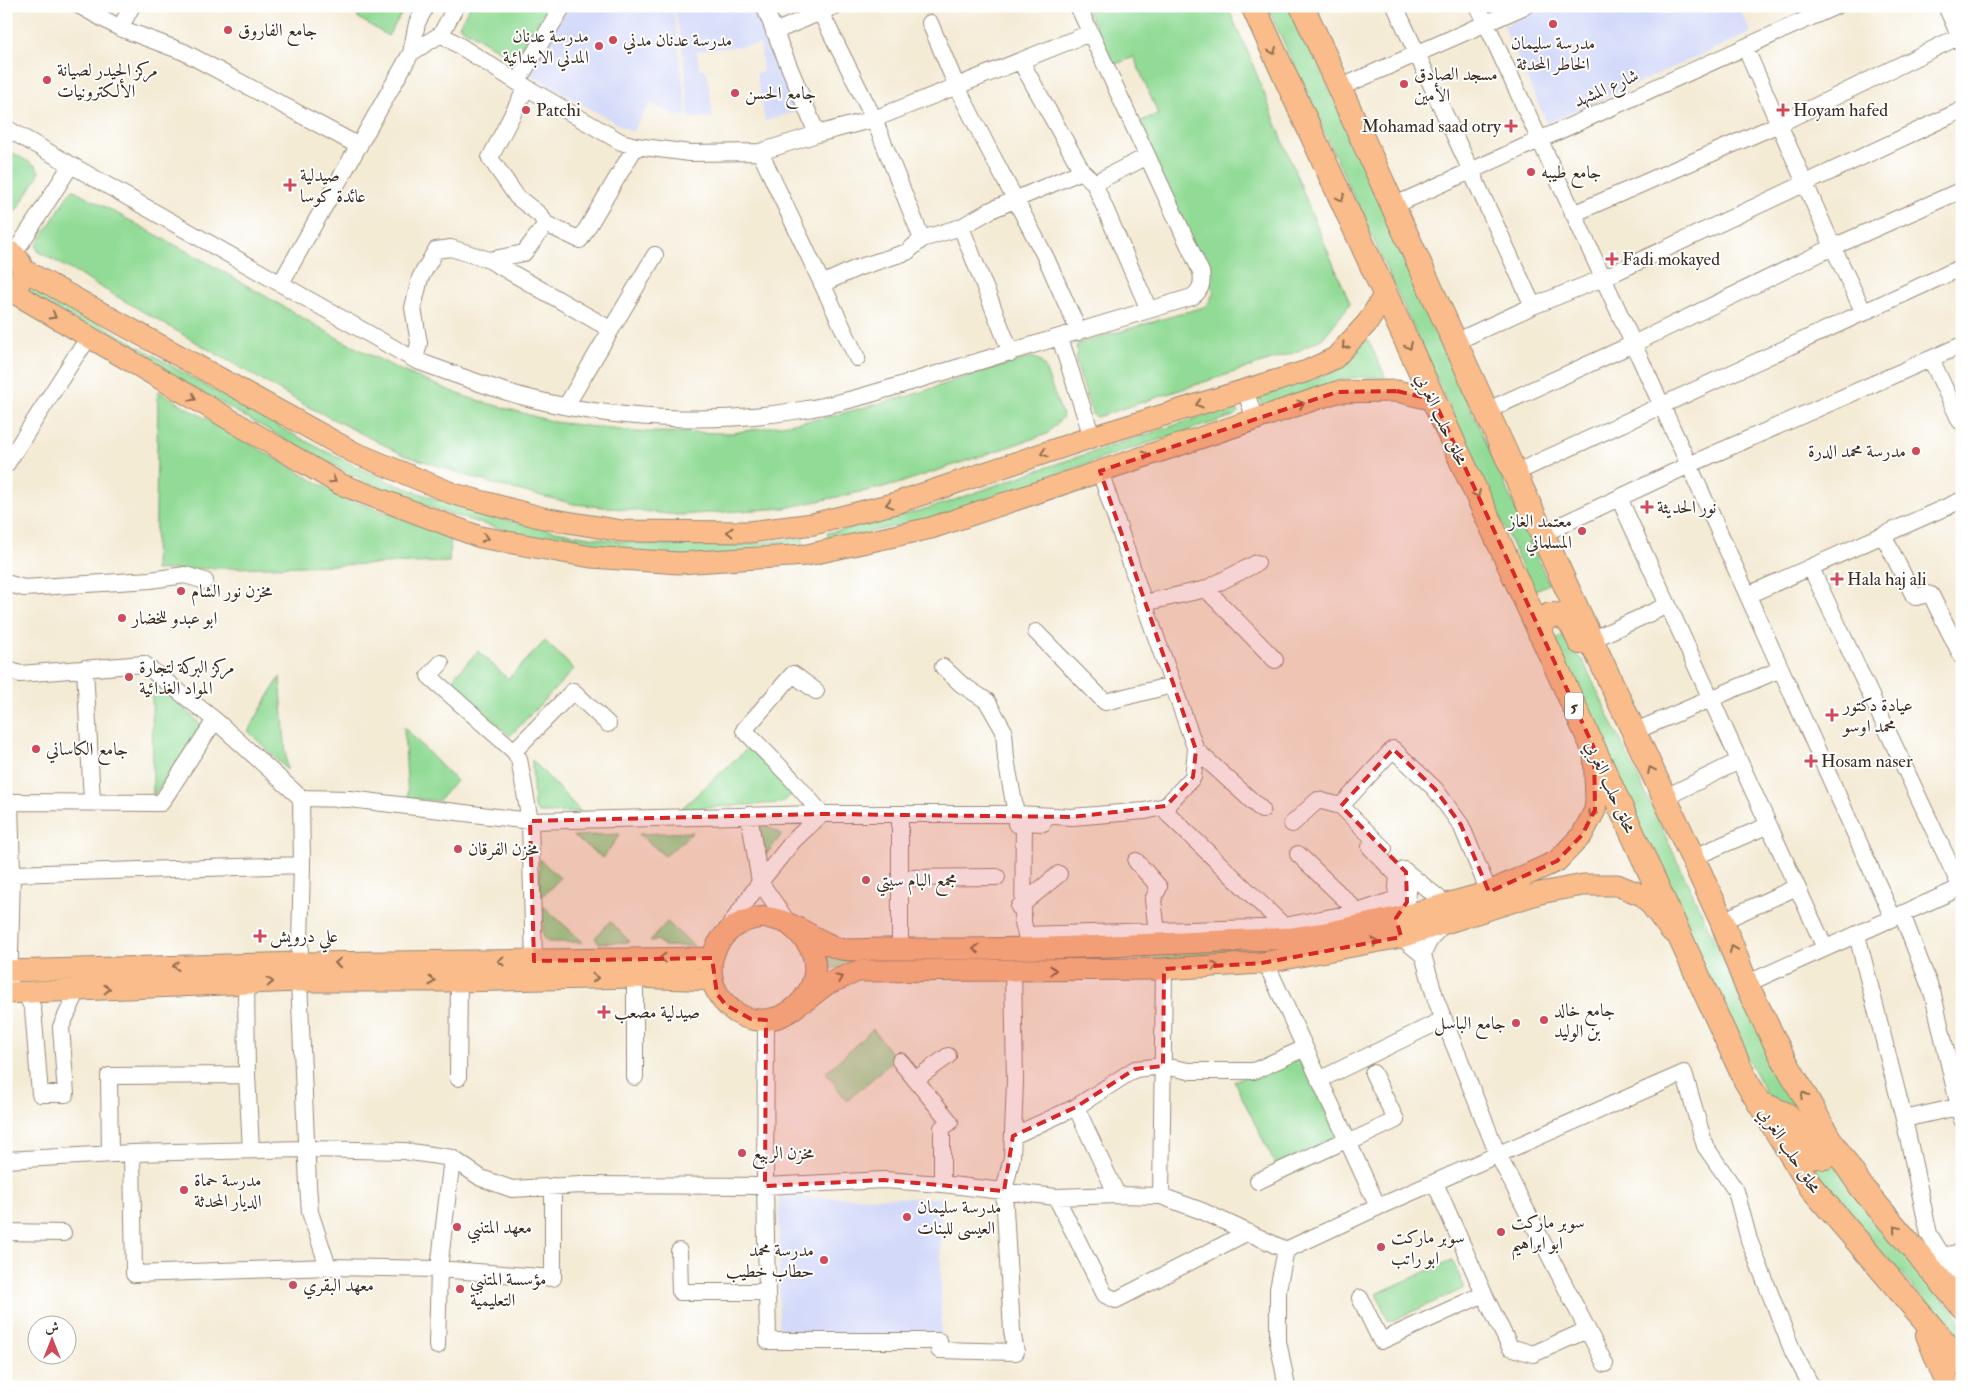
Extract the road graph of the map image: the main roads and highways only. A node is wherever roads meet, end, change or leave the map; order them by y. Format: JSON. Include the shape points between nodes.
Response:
{"nodes":[{"id":1,"x":1253,"y":6,"type":"edge"},
{"id":2,"x":1302,"y":6,"type":"edge"},
{"id":3,"x":14,"y":258,"type":"edge"},
{"id":4,"x":9,"y":292,"type":"edge"},
{"id":5,"x":1385,"y":294,"type":"junction"},
{"id":6,"x":1434,"y":400,"type":"junction"},
{"id":7,"x":813,"y":524,"type":"junction"},
{"id":8,"x":819,"y":552,"type":"junction"},
{"id":9,"x":1540,"y":633,"type":"junction"},
{"id":10,"x":1609,"y":678,"type":"junction"},
{"id":11,"x":1594,"y":748,"type":"junction"},
{"id":12,"x":1447,"y":912,"type":"junction"},
{"id":13,"x":789,"y":924,"type":"junction"},
{"id":14,"x":1399,"y":928,"type":"junction"},
{"id":15,"x":1684,"y":948,"type":"junction"},
{"id":16,"x":712,"y":958,"type":"junction"},
{"id":17,"x":8,"y":971,"type":"edge"},
{"id":18,"x":299,"y":972,"type":"junction"},
{"id":19,"x":712,"y":980,"type":"junction"},
{"id":20,"x":13,"y":993,"type":"edge"},
{"id":21,"x":799,"y":1006,"type":"junction"},
{"id":22,"x":1760,"y":1103,"type":"junction"},
{"id":23,"x":1828,"y":1137,"type":"junction"},
{"id":24,"x":1962,"y":1306,"type":"edge"},
{"id":25,"x":1921,"y":1317,"type":"junction"},
{"id":26,"x":1962,"y":1363,"type":"edge"},
{"id":27,"x":1949,"y":1387,"type":"edge"}],
"edges":[{"from":1,"to":5,"type":"highway","name":"محلق حلب الغربي","number":"5","one_way":true},
{"from":2,"to":10,"type":"highway"},
{"from":3,"to":4,"type":"main road","via":[[21,280]]},
{"from":7,"to":3,"type":"main road","one_way":true,"via":[[749,532],[622,531],[543,518],[454,494],[353,452]]},
{"from":4,"to":8,"type":"main road","one_way":true,"via":[[340,484],[480,537],[591,557],[679,563]]},
{"from":5,"to":6,"type":"highway","name":"محلق حلب الغربي","number":"5","one_way":true},
{"from":5,"to":7,"type":"main road","one_way":true,"via":[[1368,322],[1335,358],[1307,371],[1092,437],[896,503]]},
{"from":8,"to":6,"type":"main road","one_way":true,"via":[[931,528],[1337,392],[1397,391]]},
{"from":6,"to":9,"type":"highway","name":"محلق حلب الغربي","number":"5","one_way":true},
{"from":7,"to":8,"type":"main road"},
{"from":9,"to":10,"type":"highway","via":[[1543,622],[1550,615],[1558,614],[1573,624],[1588,654]]},
{"from":9,"to":11,"type":"highway","name":"محلق حلب الغربي","number":"5"},
{"from":23,"to":10,"type":"highway","one_way":true,"via":[[1746,984],[1722,922]]},
{"from":11,"to":12,"type":"main road","one_way":true,"via":[[1595,806],[1582,835],[1557,861]]},
{"from":11,"to":15,"type":"highway","name":"محلق حلب الغربي","number":"5"},
{"from":12,"to":14,"type":"main road"},
{"from":12,"to":15,"type":"main road","via":[[1583,885],[1617,885],[1644,896]]},
{"from":14,"to":13,"type":"main road","one_way":true,"via":[[1293,938],[1015,949],[839,949]]},
{"from":13,"to":16,"type":"main road","via":[[772,918],[754,918],[738,924],[724,935]]},
{"from":13,"to":21,"type":"main road","via":[[810,947],[814,962],[814,978]]},
{"from":21,"to":14,"type":"main road","one_way":true,"via":[[827,984],[858,970],[1164,969],[1266,963]]},
{"from":15,"to":22,"type":"highway","name":"محلق حلب الغربي","number":"5","via":[[1746,1081]]},
{"from":16,"to":18,"type":"main road","one_way":true,"via":[[534,960]]},
{"from":16,"to":19,"type":"main road"},
{"from":18,"to":17,"type":"main road","one_way":true},
{"from":18,"to":19,"type":"main road","one_way":true,"via":[[459,981],[635,977]]},
{"from":20,"to":18,"type":"main road","one_way":true,"via":[[246,983]]},
{"from":19,"to":21,"type":"main road","via":[[726,1005],[751,1019],[778,1018]]},
{"from":22,"to":23,"type":"highway","via":[[1788,1115],[1818,1156],[1826,1157],[1833,1152]]},
{"from":22,"to":25,"type":"highway","name":"محلق حلب الغربي","number":"5","via":[[1811,1187]]},
{"from":24,"to":23,"type":"highway","one_way":true,"via":[[1931,1257],[1862,1188]]},
{"from":25,"to":26,"type":"highway","name":"محلق حلب الغربي","number":"5"},
{"from":25,"to":27,"type":"highway"}]}
